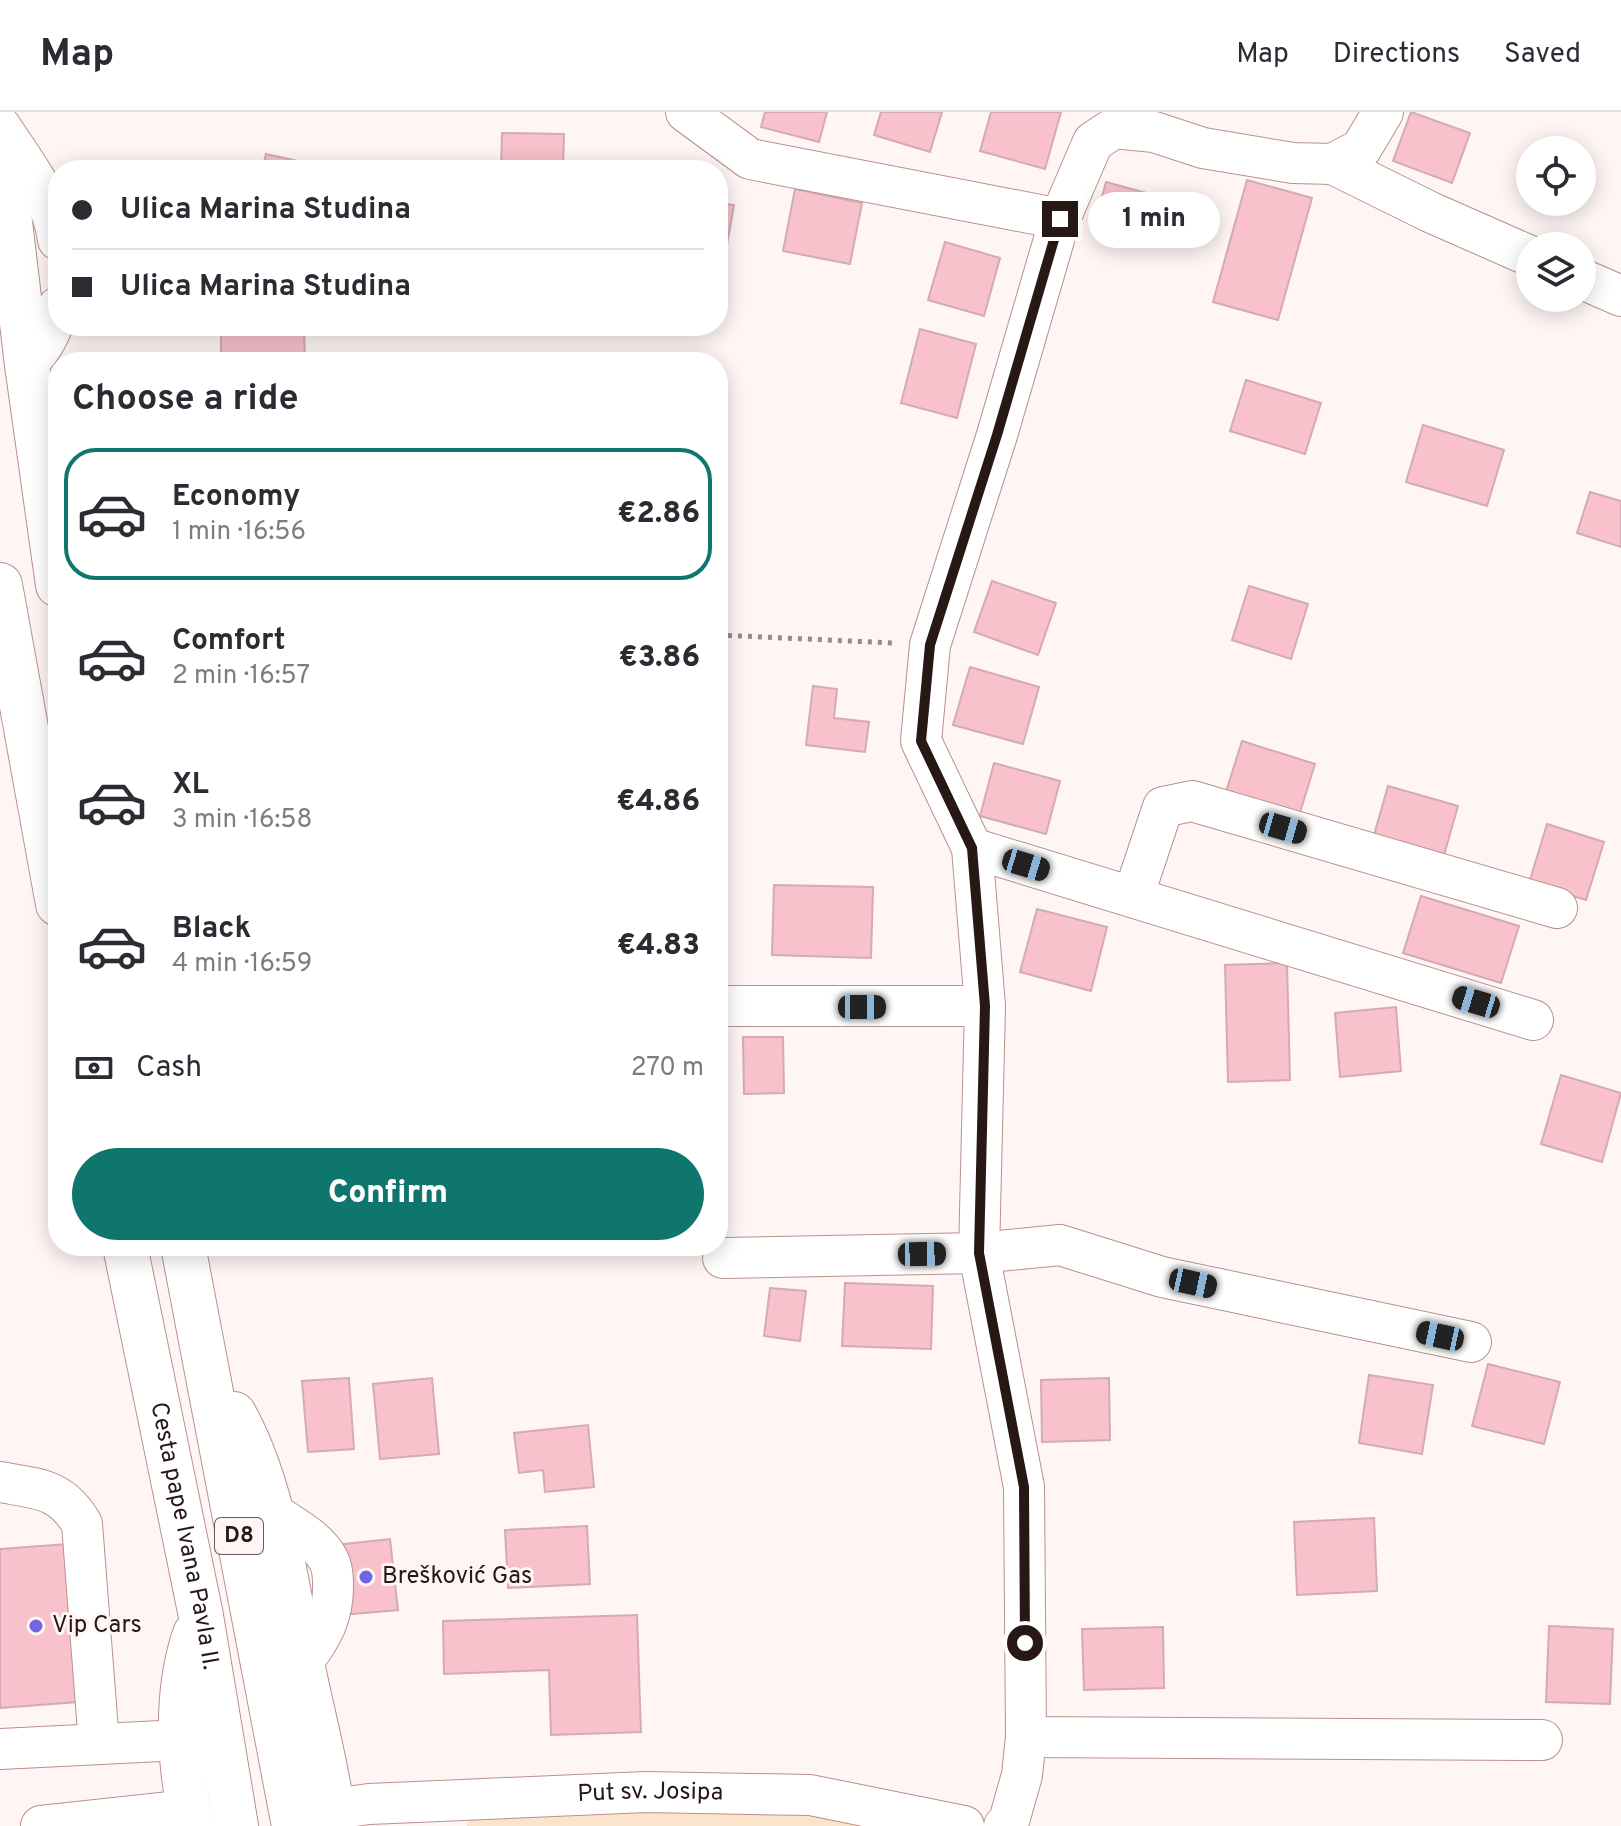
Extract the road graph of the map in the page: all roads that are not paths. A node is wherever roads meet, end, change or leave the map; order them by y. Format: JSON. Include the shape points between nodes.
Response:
{"nodes":[{"id":1,"x":686,"y":112,"type":"edge"},
{"id":2,"x":1383,"y":112,"type":"edge"},
{"id":3,"x":0,"y":126,"type":"edge"},
{"id":4,"x":0,"y":138,"type":"edge"},
{"id":5,"x":1333,"y":164,"type":"junction"},
{"id":6,"x":48,"y":207,"type":"edge"},
{"id":7,"x":1060,"y":219,"type":"junction"},
{"id":8,"x":1516,"y":250,"type":"edge"},
{"id":9,"x":1596,"y":285,"type":"edge"},
{"id":10,"x":1621,"y":296,"type":"edge"},
{"id":11,"x":49,"y":336,"type":"edge"},
{"id":12,"x":27,"y":365,"type":"junction"},
{"id":13,"x":48,"y":514,"type":"edge"},
{"id":14,"x":0,"y":585,"type":"edge"},
{"id":15,"x":972,"y":848,"type":"junction"},
{"id":16,"x":48,"y":849,"type":"edge"},
{"id":17,"x":1133,"y":897,"type":"junction"},
{"id":18,"x":1557,"y":908,"type":"dead end"},
{"id":19,"x":728,"y":1006,"type":"edge"},
{"id":20,"x":985,"y":1006,"type":"junction"},
{"id":21,"x":1533,"y":1020,"type":"dead end"},
{"id":22,"x":979,"y":1253,"type":"junction"},
{"id":23,"x":127,"y":1256,"type":"edge"},
{"id":24,"x":185,"y":1256,"type":"edge"},
{"id":25,"x":723,"y":1258,"type":"dead end"},
{"id":26,"x":1471,"y":1342,"type":"dead end"},
{"id":27,"x":210,"y":1385,"type":"junction"},
{"id":28,"x":0,"y":1482,"type":"edge"},
{"id":29,"x":201,"y":1616,"type":"junction"},
{"id":30,"x":1026,"y":1737,"type":"junction"},
{"id":31,"x":181,"y":1740,"type":"junction"},
{"id":32,"x":1542,"y":1740,"type":"dead end"},
{"id":33,"x":99,"y":1744,"type":"junction"},
{"id":34,"x":0,"y":1749,"type":"edge"},
{"id":35,"x":427,"y":1814,"type":"edge"},
{"id":36,"x":190,"y":1818,"type":"edge"},
{"id":37,"x":321,"y":1820,"type":"edge"},
{"id":38,"x":41,"y":1826,"type":"edge"},
{"id":39,"x":236,"y":1826,"type":"edge"},
{"id":40,"x":964,"y":1826,"type":"edge"},
{"id":41,"x":1004,"y":1826,"type":"edge"}],
"edges":[{"from":1,"to":7,"type":"street","via":[[750,159]]},
{"from":2,"to":5,"type":"street","via":[[1361,149]]},
{"from":3,"to":6,"type":"street"},
{"from":4,"to":12,"type":"main road"},
{"from":5,"to":7,"type":"street","via":[[1293,163],[1114,128],[1093,142]]},
{"from":5,"to":8,"type":"street"},
{"from":7,"to":15,"type":"street","via":[[930,645],[921,741]]},
{"from":9,"to":10,"type":"street"},
{"from":11,"to":12,"type":"street"},
{"from":12,"to":13,"type":"main road"},
{"from":14,"to":16,"type":"main road"},
{"from":15,"to":17,"type":"street"},
{"from":15,"to":20,"type":"street"},
{"from":17,"to":18,"type":"street","via":[[1163,807],[1192,801]]},
{"from":17,"to":21,"type":"street"},
{"from":19,"to":20,"type":"street"},
{"from":20,"to":22,"type":"street"},
{"from":22,"to":25,"type":"street"},
{"from":22,"to":26,"type":"street","via":[[1060,1245],[1162,1277]]},
{"from":22,"to":30,"type":"street","via":[[1024,1487]]},
{"from":23,"to":29,"type":"main road","name":"Cesta pape Ivana Pavla II.","number":"D8"},
{"from":24,"to":27,"type":"main road","number":"D8"},
{"from":27,"to":37,"type":"main road","number":"D8"},
{"from":27,"to":37,"type":"main road","via":[[247,1438],[270,1511],[302,1663]]},
{"from":28,"to":33,"type":"street","via":[[50,1491],[72,1507],[82,1524]]},
{"from":29,"to":31,"type":"main road","via":[[186,1661]]},
{"from":29,"to":39,"type":"main road","name":"Cesta pape Ivana Pavla II.","number":"D8"},
{"from":30,"to":32,"type":"street"},
{"from":30,"to":41,"type":"street","via":[[1022,1775]]},
{"from":31,"to":33,"type":"street"},
{"from":31,"to":36,"type":"main road"},
{"from":33,"to":34,"type":"street"},
{"from":35,"to":37,"type":"street","name":"Put sv. Josipa"},
{"from":35,"to":40,"type":"street","name":"Put sv. Josipa","via":[[646,1792],[810,1795]]},
{"from":36,"to":38,"type":"street"}]}
